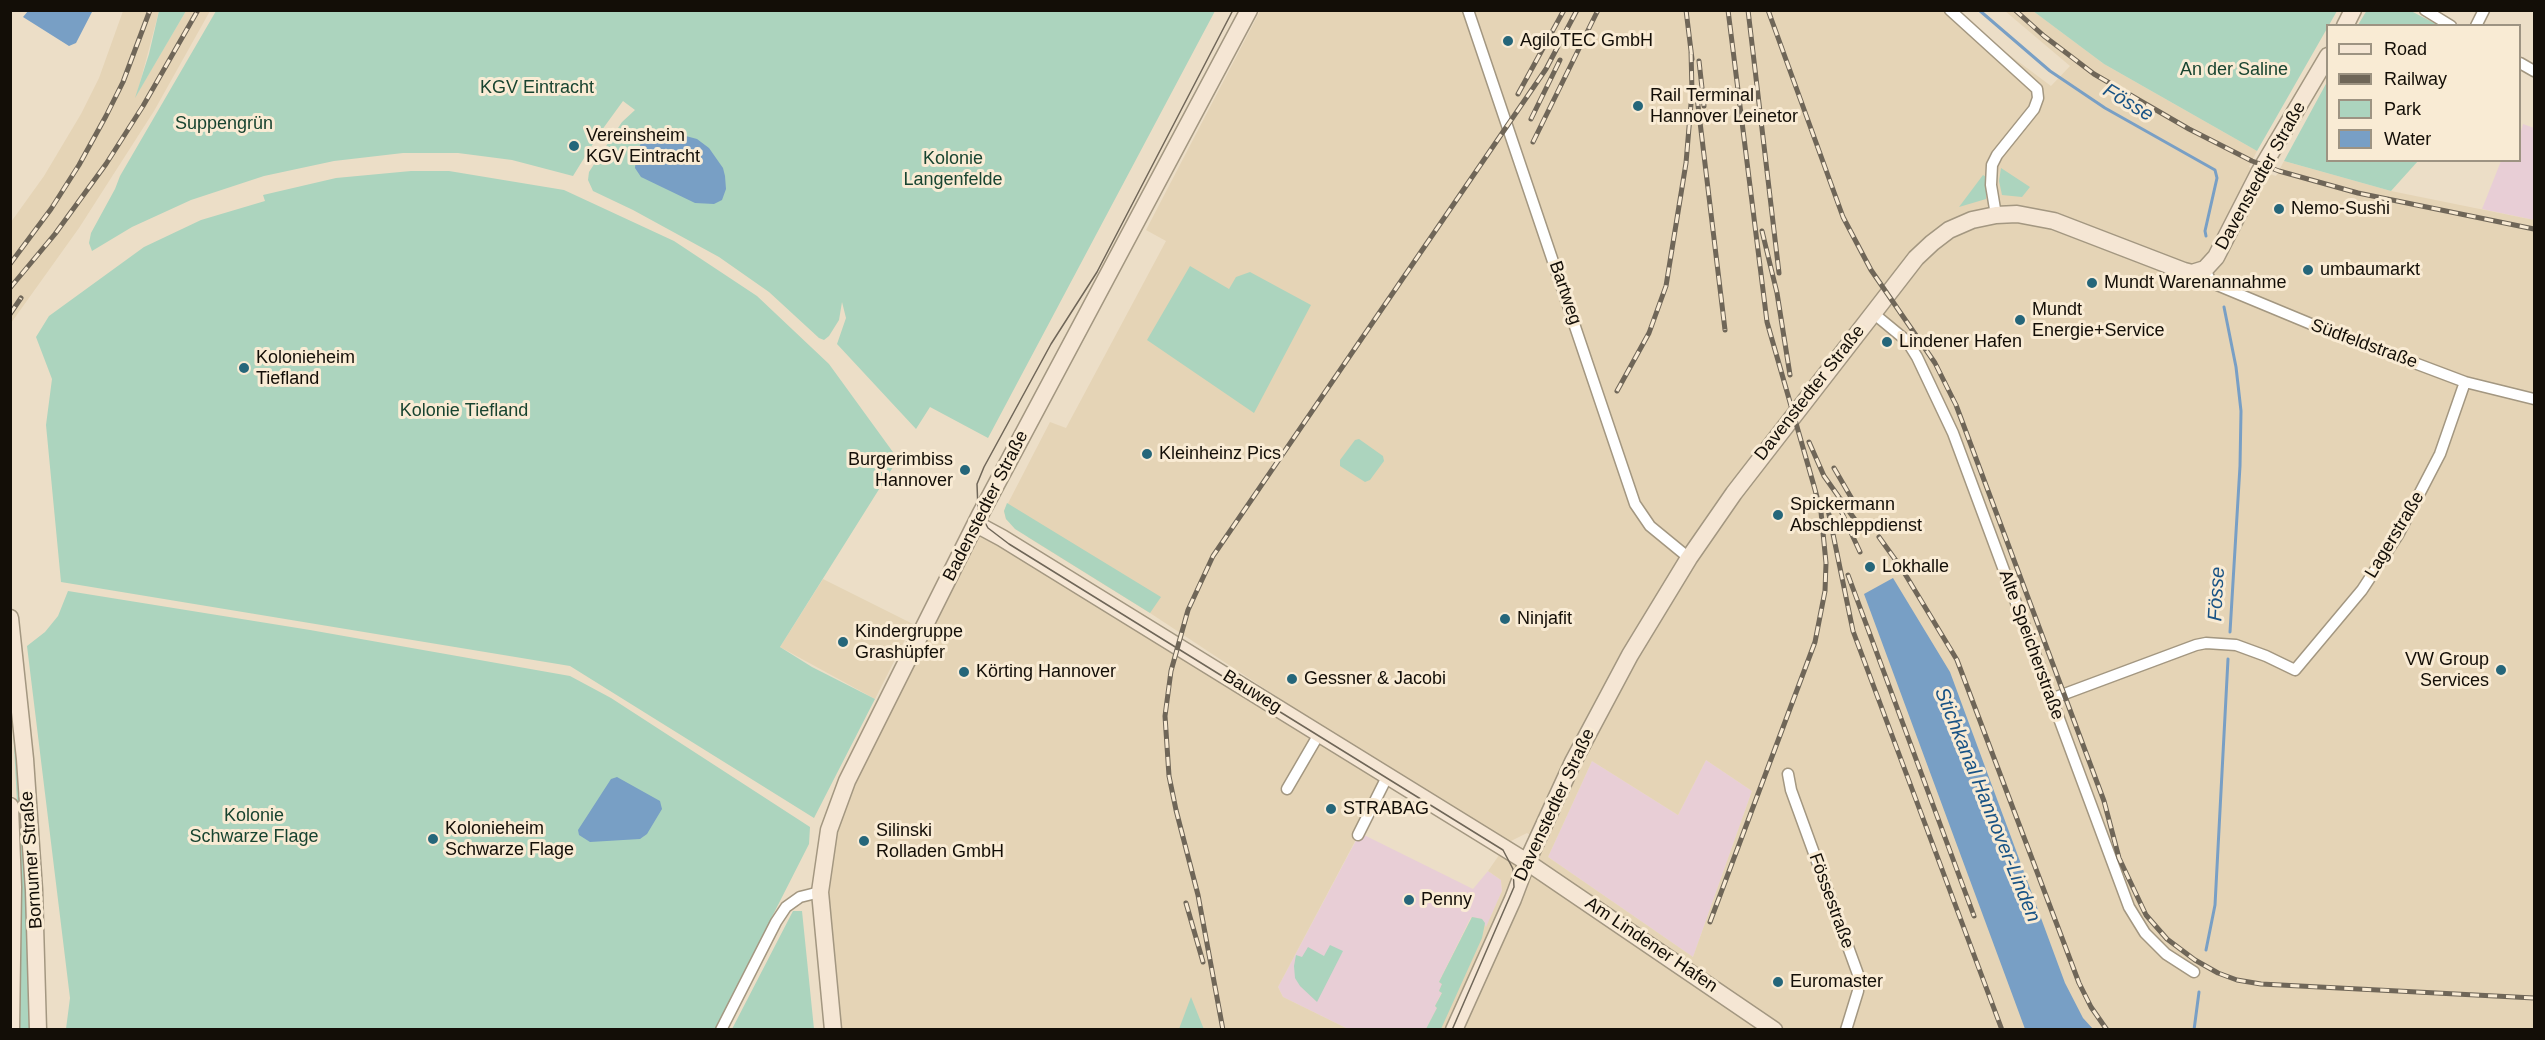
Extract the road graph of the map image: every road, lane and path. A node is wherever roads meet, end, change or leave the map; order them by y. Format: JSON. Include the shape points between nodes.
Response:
{"nodes":[{"id":1,"x":1249,"y":10,"type":"edge"},
{"id":2,"x":1468,"y":10,"type":"edge"},
{"id":3,"x":1950,"y":10,"type":"edge"},
{"id":4,"x":2353,"y":10,"type":"edge"},
{"id":5,"x":2425,"y":10,"type":"edge"},
{"id":6,"x":2484,"y":10,"type":"edge"},
{"id":7,"x":2346,"y":24,"type":"edge"},
{"id":8,"x":2448,"y":24,"type":"edge"},
{"id":9,"x":2477,"y":24,"type":"edge"},
{"id":10,"x":2326,"y":59,"type":"edge"},
{"id":11,"x":2521,"y":64,"type":"edge"},
{"id":12,"x":2535,"y":71,"type":"edge"},
{"id":13,"x":1996,"y":215,"type":"junction"},
{"id":14,"x":2205,"y":269,"type":"junction"},
{"id":15,"x":1873,"y":313,"type":"junction"},
{"id":16,"x":2465,"y":382,"type":"junction"},
{"id":17,"x":2535,"y":399,"type":"edge"},
{"id":18,"x":976,"y":524,"type":"junction"},
{"id":19,"x":1689,"y":558,"type":"junction"},
{"id":20,"x":11,"y":627,"type":"edge"},
{"id":21,"x":2051,"y":699,"type":"junction"},
{"id":22,"x":1319,"y":734,"type":"junction"},
{"id":23,"x":1788,"y":774,"type":"dead end"},
{"id":24,"x":1388,"y":775,"type":"junction"},
{"id":25,"x":1287,"y":789,"type":"dead end"},
{"id":26,"x":10,"y":806,"type":"edge"},
{"id":27,"x":1358,"y":835,"type":"dead end"},
{"id":28,"x":1527,"y":862,"type":"junction"},
{"id":29,"x":820,"y":892,"type":"junction"},
{"id":30,"x":2194,"y":972,"type":"dead end"},
{"id":31,"x":11,"y":1029,"type":"edge"},
{"id":32,"x":38,"y":1029,"type":"edge"},
{"id":33,"x":721,"y":1029,"type":"edge"},
{"id":34,"x":833,"y":1029,"type":"edge"},
{"id":35,"x":1454,"y":1029,"type":"edge"},
{"id":36,"x":1774,"y":1029,"type":"edge"},
{"id":37,"x":1846,"y":1029,"type":"edge"}],
"edges":[{"from":1,"to":18,"type":"street","name":"Badenstedter Straße"},
{"from":2,"to":19,"type":"street","name":"Bartweg","via":[[1635,504],[1650,526]]},
{"from":3,"to":13,"type":"street","via":[[2037,89],[2034,109],[1992,165]]},
{"from":4,"to":7,"type":"street"},
{"from":5,"to":8,"type":"street"},
{"from":6,"to":9,"type":"street"},
{"from":10,"to":14,"type":"street","name":"Davenstedter Straße","via":[[2260,171],[2216,257]]},
{"from":11,"to":12,"type":"street"},
{"from":13,"to":14,"type":"street","name":"Davenstedter Straße","via":[[2036,216],[2184,271]]},
{"from":13,"to":15,"type":"street","name":"Davenstedter Straße","via":[[1949,230],[1932,243]]},
{"from":14,"to":16,"type":"street","name":"Südfeldstraße","via":[[2217,285]]},
{"from":15,"to":19,"type":"street","name":"Davenstedter Straße","via":[[1755,463]]},
{"from":15,"to":21,"type":"street","name":"Alte Speicherstraße","via":[[1907,341],[1940,405]]},
{"from":16,"to":17,"type":"street","name":"Südfeldstraße"},
{"from":16,"to":21,"type":"street","name":"Lagerstraße","via":[[2440,454],[2395,540],[2362,590],[2295,670],[2236,645],[2196,645]]},
{"from":18,"to":22,"type":"street","name":"Bauweg"},
{"from":18,"to":29,"type":"street","name":"Badenstedter Straße","via":[[847,781],[829,830]]},
{"from":19,"to":28,"type":"street","name":"Davenstedter Straße","via":[[1608,694]]},
{"from":20,"to":32,"type":"street","name":"Bornumer Straße","via":[[34,890]]},
{"from":21,"to":30,"type":"street","name":"Alte Speicherstraße","via":[[2129,907],[2152,940]]},
{"from":22,"to":24,"type":"street","name":"Bauweg"},
{"from":22,"to":25,"type":"street"},
{"from":23,"to":37,"type":"street","name":"Fössestraße","via":[[1858,977],[1858,991]]},
{"from":24,"to":27,"type":"street"},
{"from":24,"to":28,"type":"street","name":"Bauweg"},
{"from":26,"to":31,"type":"street","name":"Bornumer Straße"},
{"from":28,"to":35,"type":"street","name":"Davenstedter Straße"},
{"from":28,"to":36,"type":"street","name":"Am Lindener Hafen"},
{"from":29,"to":33,"type":"street","via":[[800,897],[786,907]]},
{"from":29,"to":34,"type":"street","name":"Badenstedter Straße"}]}
